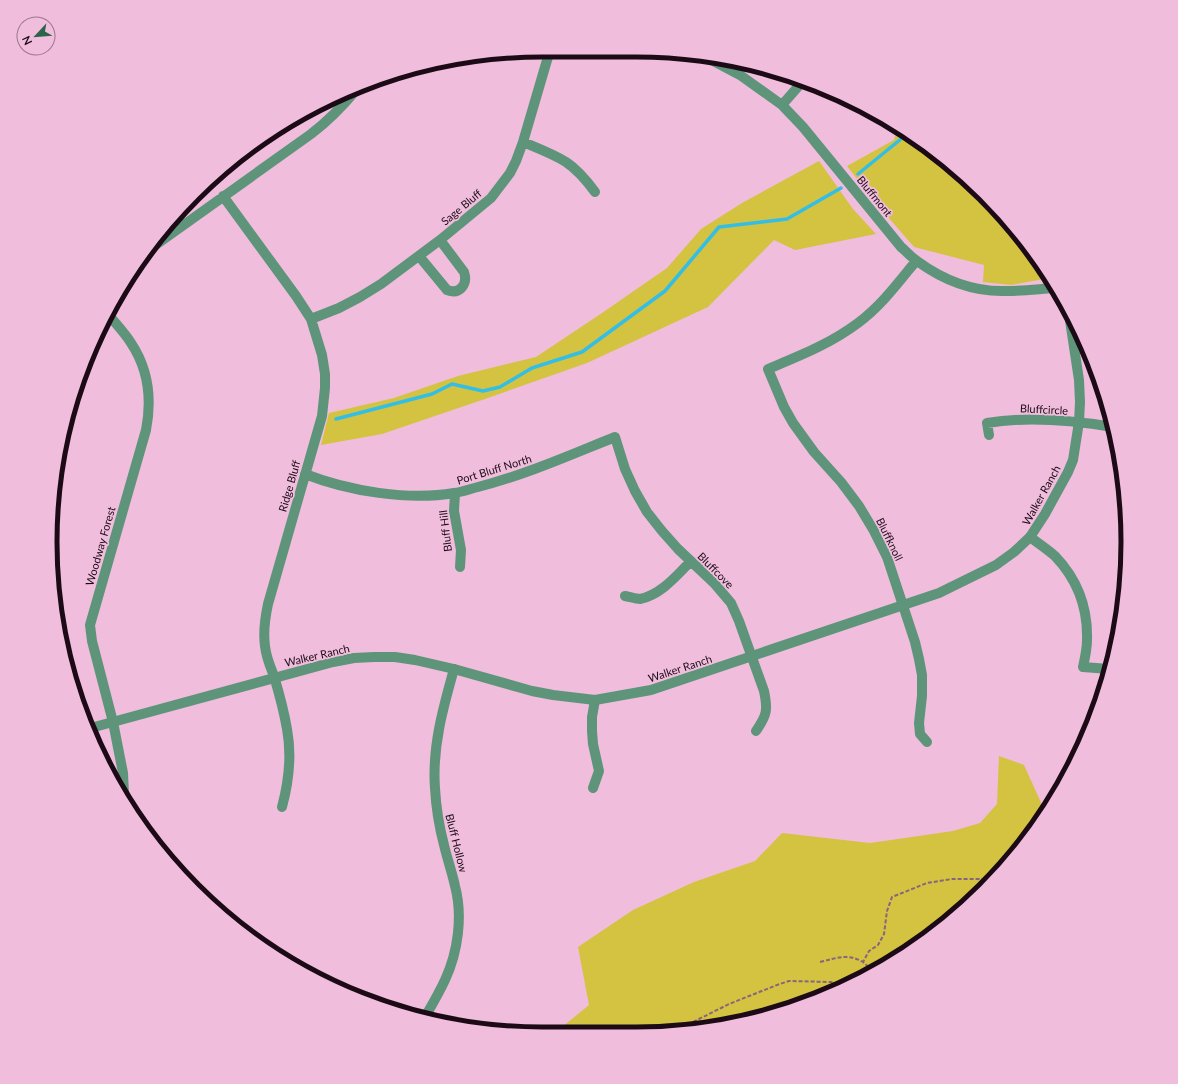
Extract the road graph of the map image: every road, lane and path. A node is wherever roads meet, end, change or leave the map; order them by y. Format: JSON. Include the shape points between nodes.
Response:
{"nodes":[{"id":1,"x":548,"y":57,"type":"edge"},
{"id":2,"x":720,"y":64,"type":"edge"},
{"id":3,"x":799,"y":86,"type":"edge"},
{"id":4,"x":350,"y":97,"type":"edge"},
{"id":5,"x":782,"y":105,"type":"junction"},
{"id":6,"x":523,"y":142,"type":"junction"},
{"id":7,"x":596,"y":192,"type":"dead end"},
{"id":8,"x":224,"y":196,"type":"junction"},
{"id":9,"x":163,"y":240,"type":"edge"},
{"id":10,"x":440,"y":240,"type":"junction"},
{"id":11,"x":419,"y":256,"type":"junction"},
{"id":12,"x":916,"y":261,"type":"junction"},
{"id":13,"x":1049,"y":289,"type":"edge"},
{"id":14,"x":112,"y":319,"type":"edge"},
{"id":15,"x":311,"y":319,"type":"junction"},
{"id":16,"x":1071,"y":328,"type":"edge"},
{"id":17,"x":1079,"y":422,"type":"junction"},
{"id":18,"x":1107,"y":426,"type":"edge"},
{"id":19,"x":989,"y":435,"type":"dead end"},
{"id":20,"x":615,"y":437,"type":"joint"},
{"id":21,"x":305,"y":474,"type":"junction"},
{"id":22,"x":455,"y":493,"type":"junction"},
{"id":23,"x":1030,"y":537,"type":"junction"},
{"id":24,"x":691,"y":561,"type":"junction"},
{"id":25,"x":460,"y":567,"type":"dead end"},
{"id":26,"x":625,"y":596,"type":"dead end"},
{"id":27,"x":904,"y":605,"type":"junction"},
{"id":28,"x":751,"y":657,"type":"junction"},
{"id":29,"x":454,"y":669,"type":"junction"},
{"id":30,"x":1104,"y":669,"type":"edge"},
{"id":31,"x":274,"y":677,"type":"junction"},
{"id":32,"x":595,"y":700,"type":"junction"},
{"id":33,"x":113,"y":722,"type":"junction"},
{"id":34,"x":94,"y":727,"type":"edge"},
{"id":35,"x":756,"y":731,"type":"dead end"},
{"id":36,"x":927,"y":742,"type":"dead end"},
{"id":37,"x":124,"y":787,"type":"edge"},
{"id":38,"x":593,"y":788,"type":"dead end"},
{"id":39,"x":282,"y":807,"type":"dead end"},
{"id":40,"x":985,"y":879,"type":"edge"},
{"id":41,"x":820,"y":962,"type":"dead end"},
{"id":42,"x":863,"y":962,"type":"junction"},
{"id":43,"x":869,"y":967,"type":"edge"},
{"id":44,"x":835,"y":984,"type":"edge"},
{"id":45,"x":427,"y":1013,"type":"edge"},
{"id":46,"x":689,"y":1024,"type":"edge"}],
"edges":[{"from":1,"to":6,"type":"street","name":"Sage Bluff"},
{"from":2,"to":5,"type":"street","name":"Bluffmont","via":[[740,75]]},
{"from":3,"to":5,"type":"street"},
{"from":4,"to":8,"type":"street","via":[[311,134]]},
{"from":5,"to":12,"type":"street","name":"Bluffmont","via":[[901,247]]},
{"from":6,"to":7,"type":"street","via":[[567,163]]},
{"from":6,"to":10,"type":"street","name":"Sage Bluff","via":[[510,173],[491,198]]},
{"from":8,"to":9,"type":"street"},
{"from":8,"to":15,"type":"street","name":"Ridge Bluff"},
{"from":10,"to":11,"type":"street","name":"Sage Bluff"},
{"from":10,"to":11,"type":"street","via":[[464,272],[466,283],[462,287],[452,292],[447,290]]},
{"from":11,"to":15,"type":"street","name":"Sage Bluff","via":[[360,298]]},
{"from":12,"to":13,"type":"street","name":"Bluffmont","via":[[950,280],[981,290],[1006,292]]},
{"from":12,"to":27,"type":"street","name":"Bluffknoll","via":[[892,291],[858,323],[818,348],[768,369],[793,423],[814,452],[841,482],[874,531],[887,557]]},
{"from":14,"to":33,"type":"street","name":"Woodway Forest","via":[[130,342],[141,362],[148,384],[149,406],[146,430],[90,625]]},
{"from":15,"to":21,"type":"street","name":"Ridge Bluff","via":[[322,355],[325,388],[322,416]]},
{"from":16,"to":17,"type":"street","name":"Walker Ranch","via":[[1080,380]]},
{"from":17,"to":18,"type":"street","name":"Bluffcircle"},
{"from":17,"to":19,"type":"street","name":"Bluffcircle","via":[[1026,419],[987,422]]},
{"from":17,"to":23,"type":"street","name":"Walker Ranch","via":[[1073,460],[1068,472]]},
{"from":20,"to":22,"type":"street","name":"Port Bluff North","via":[[516,476]]},
{"from":20,"to":24,"type":"street","name":"Bluffcove","via":[[625,469],[647,512]]},
{"from":21,"to":22,"type":"street","name":"Port Bluff North","via":[[360,489],[402,495]]},
{"from":21,"to":31,"type":"street","name":"Ridge Bluff","via":[[264,625],[265,646]]},
{"from":22,"to":25,"type":"street","name":"Bluff Hill","via":[[454,511],[461,550]]},
{"from":23,"to":27,"type":"street","name":"Walker Ranch","via":[[996,565],[939,593]]},
{"from":23,"to":30,"type":"street","via":[[1054,556],[1078,588],[1086,619],[1087,641],[1083,667]]},
{"from":24,"to":26,"type":"street","via":[[654,594],[639,599]]},
{"from":24,"to":28,"type":"street","name":"Bluffcove","via":[[730,603]]},
{"from":27,"to":28,"type":"street","name":"Walker Ranch"},
{"from":27,"to":36,"type":"street","name":"Bluffknoll","via":[[922,675],[918,723],[920,734]]},
{"from":28,"to":32,"type":"street","name":"Walker Ranch","via":[[651,690]]},
{"from":28,"to":35,"type":"street","name":"Bluffcove","via":[[766,702],[766,715]]},
{"from":29,"to":31,"type":"street","name":"Walker Ranch","via":[[415,660],[374,657],[333,662]]},
{"from":29,"to":32,"type":"street","name":"Walker Ranch","via":[[532,691]]},
{"from":29,"to":45,"type":"street","name":"Bluff Hollow","via":[[439,729],[435,786],[443,843],[456,886],[458,933],[456,949],[446,979]]},
{"from":31,"to":33,"type":"street","name":"Walker Ranch"},
{"from":31,"to":39,"type":"street","name":"Ridge Bluff","via":[[289,749],[287,786]]},
{"from":32,"to":38,"type":"street","via":[[592,731],[599,771]]},
{"from":33,"to":34,"type":"street","name":"Walker Ranch"},
{"from":33,"to":37,"type":"street","name":"Woodway Forest"},
{"from":40,"to":42,"type":"path","via":[[952,879],[927,883],[892,897],[884,934]]},
{"from":41,"to":42,"type":"path","via":[[847,957]]},
{"from":42,"to":43,"type":"path"},
{"from":44,"to":46,"type":"path","via":[[789,981],[729,1004]]}]}
